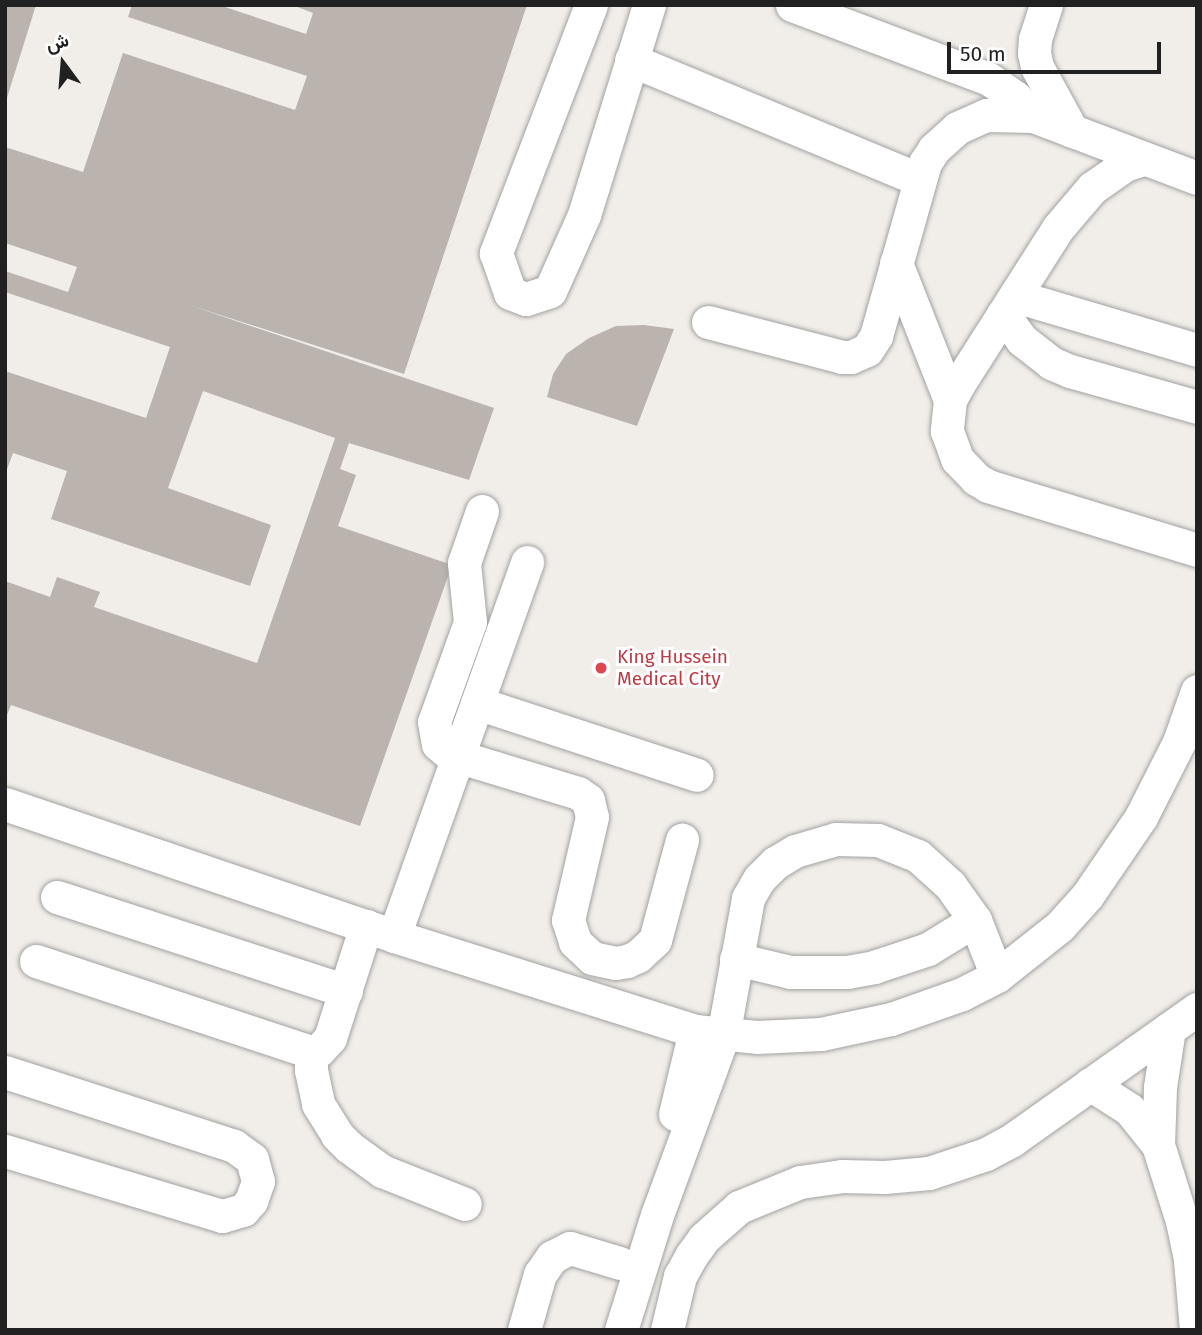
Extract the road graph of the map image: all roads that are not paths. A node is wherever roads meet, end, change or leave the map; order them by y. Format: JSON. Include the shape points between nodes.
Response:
{"nodes":[{"id":1,"x":591,"y":5,"type":"edge"},
{"id":2,"x":649,"y":5,"type":"edge"},
{"id":3,"x":792,"y":5,"type":"edge"},
{"id":4,"x":1046,"y":5,"type":"edge"},
{"id":5,"x":631,"y":60,"type":"junction"},
{"id":6,"x":1033,"y":116,"type":"junction"},
{"id":7,"x":1072,"y":131,"type":"junction"},
{"id":8,"x":1143,"y":159,"type":"junction"},
{"id":9,"x":1197,"y":178,"type":"edge"},
{"id":10,"x":919,"y":179,"type":"junction"},
{"id":11,"x":896,"y":263,"type":"junction"},
{"id":12,"x":1009,"y":305,"type":"junction"},
{"id":13,"x":708,"y":322,"type":"dead end"},
{"id":14,"x":1197,"y":350,"type":"edge"},
{"id":15,"x":950,"y":400,"type":"junction"},
{"id":16,"x":1197,"y":407,"type":"edge"},
{"id":17,"x":482,"y":511,"type":"dead end"},
{"id":18,"x":1197,"y":551,"type":"edge"},
{"id":19,"x":527,"y":562,"type":"dead end"},
{"id":20,"x":1197,"y":691,"type":"edge"},
{"id":21,"x":477,"y":702,"type":"junction"},
{"id":22,"x":457,"y":756,"type":"junction"},
{"id":23,"x":697,"y":775,"type":"dead end"},
{"id":24,"x":5,"y":804,"type":"edge"},
{"id":25,"x":682,"y":840,"type":"dead end"},
{"id":26,"x":57,"y":897,"type":"dead end"},
{"id":27,"x":975,"y":920,"type":"junction"},
{"id":28,"x":380,"y":931,"type":"junction"},
{"id":29,"x":736,"y":959,"type":"junction"},
{"id":30,"x":36,"y":961,"type":"dead end"},
{"id":31,"x":997,"y":976,"type":"junction"},
{"id":32,"x":346,"y":991,"type":"junction"},
{"id":33,"x":1197,"y":1009,"type":"edge"},
{"id":34,"x":1169,"y":1029,"type":"junction"},
{"id":35,"x":709,"y":1034,"type":"junction"},
{"id":36,"x":311,"y":1052,"type":"junction"},
{"id":37,"x":5,"y":1072,"type":"edge"},
{"id":38,"x":1090,"y":1084,"type":"junction"},
{"id":39,"x":1158,"y":1145,"type":"junction"},
{"id":40,"x":5,"y":1151,"type":"edge"},
{"id":41,"x":465,"y":1204,"type":"dead end"},
{"id":42,"x":620,"y":1264,"type":"junction"},
{"id":43,"x":524,"y":1330,"type":"edge"},
{"id":44,"x":599,"y":1330,"type":"edge"},
{"id":45,"x":621,"y":1330,"type":"edge"},
{"id":46,"x":667,"y":1330,"type":"edge"},
{"id":47,"x":1196,"y":1330,"type":"edge"}],
"edges":[{"from":1,"to":5,"type":"street","via":[[496,253],[510,293],[526,299],[550,291],[584,215]]},
{"from":2,"to":5,"type":"street"},
{"from":3,"to":6,"type":"street","via":[[989,79]]},
{"from":4,"to":7,"type":"street","via":[[1034,53]]},
{"from":5,"to":10,"type":"street"},
{"from":6,"to":7,"type":"street"},
{"from":6,"to":10,"type":"street","via":[[1000,113],[971,120],[934,149]]},
{"from":7,"to":8,"type":"street"},
{"from":8,"to":9,"type":"street"},
{"from":8,"to":12,"type":"street","via":[[1108,176],[1073,207]]},
{"from":10,"to":11,"type":"street"},
{"from":11,"to":13,"type":"street","via":[[876,336],[867,350],[851,357]]},
{"from":11,"to":15,"type":"street"},
{"from":12,"to":14,"type":"street"},
{"from":12,"to":15,"type":"street"},
{"from":12,"to":16,"type":"street","via":[[1022,340],[1051,363]]},
{"from":15,"to":18,"type":"street","via":[[947,431],[951,446],[976,479]]},
{"from":17,"to":22,"type":"street","via":[[464,563],[470,622],[433,730],[438,744]]},
{"from":19,"to":21,"type":"street"},
{"from":20,"to":31,"type":"street","via":[[1161,780],[1116,858],[1060,926]]},
{"from":21,"to":22,"type":"street"},
{"from":21,"to":23,"type":"street"},
{"from":22,"to":25,"type":"street","via":[[579,793],[588,800],[592,817],[568,920],[575,942],[592,958],[627,961],[655,940]]},
{"from":22,"to":28,"type":"street"},
{"from":24,"to":28,"type":"street"},
{"from":26,"to":32,"type":"street"},
{"from":27,"to":29,"type":"street","via":[[928,949],[846,972],[790,972]]},
{"from":27,"to":29,"type":"street","via":[[950,885],[918,856],[878,840],[836,839],[795,850],[759,879],[748,898]]},
{"from":27,"to":31,"type":"street"},
{"from":28,"to":32,"type":"street"},
{"from":28,"to":35,"type":"street"},
{"from":29,"to":35,"type":"street"},
{"from":30,"to":36,"type":"street"},
{"from":31,"to":35,"type":"street","via":[[928,1009],[856,1028],[786,1037]]},
{"from":32,"to":36,"type":"street","via":[[326,1045]]},
{"from":33,"to":34,"type":"street"},
{"from":34,"to":38,"type":"street"},
{"from":34,"to":39,"type":"street"},
{"from":35,"to":42,"type":"street"},
{"from":35,"to":45,"type":"street"},
{"from":36,"to":41,"type":"street","via":[[318,1104],[349,1147],[382,1171]]},
{"from":37,"to":40,"type":"street","via":[[234,1146],[252,1159],[258,1181],[243,1210],[222,1216]]},
{"from":38,"to":39,"type":"street","via":[[1129,1109]]},
{"from":38,"to":46,"type":"street","via":[[1012,1140],[958,1165],[907,1176],[842,1176],[800,1182],[739,1207],[691,1256],[680,1276]]},
{"from":39,"to":47,"type":"street","via":[[1182,1221]]},
{"from":42,"to":43,"type":"street","via":[[570,1248],[552,1256],[540,1274]]},
{"from":42,"to":44,"type":"street"}]}
